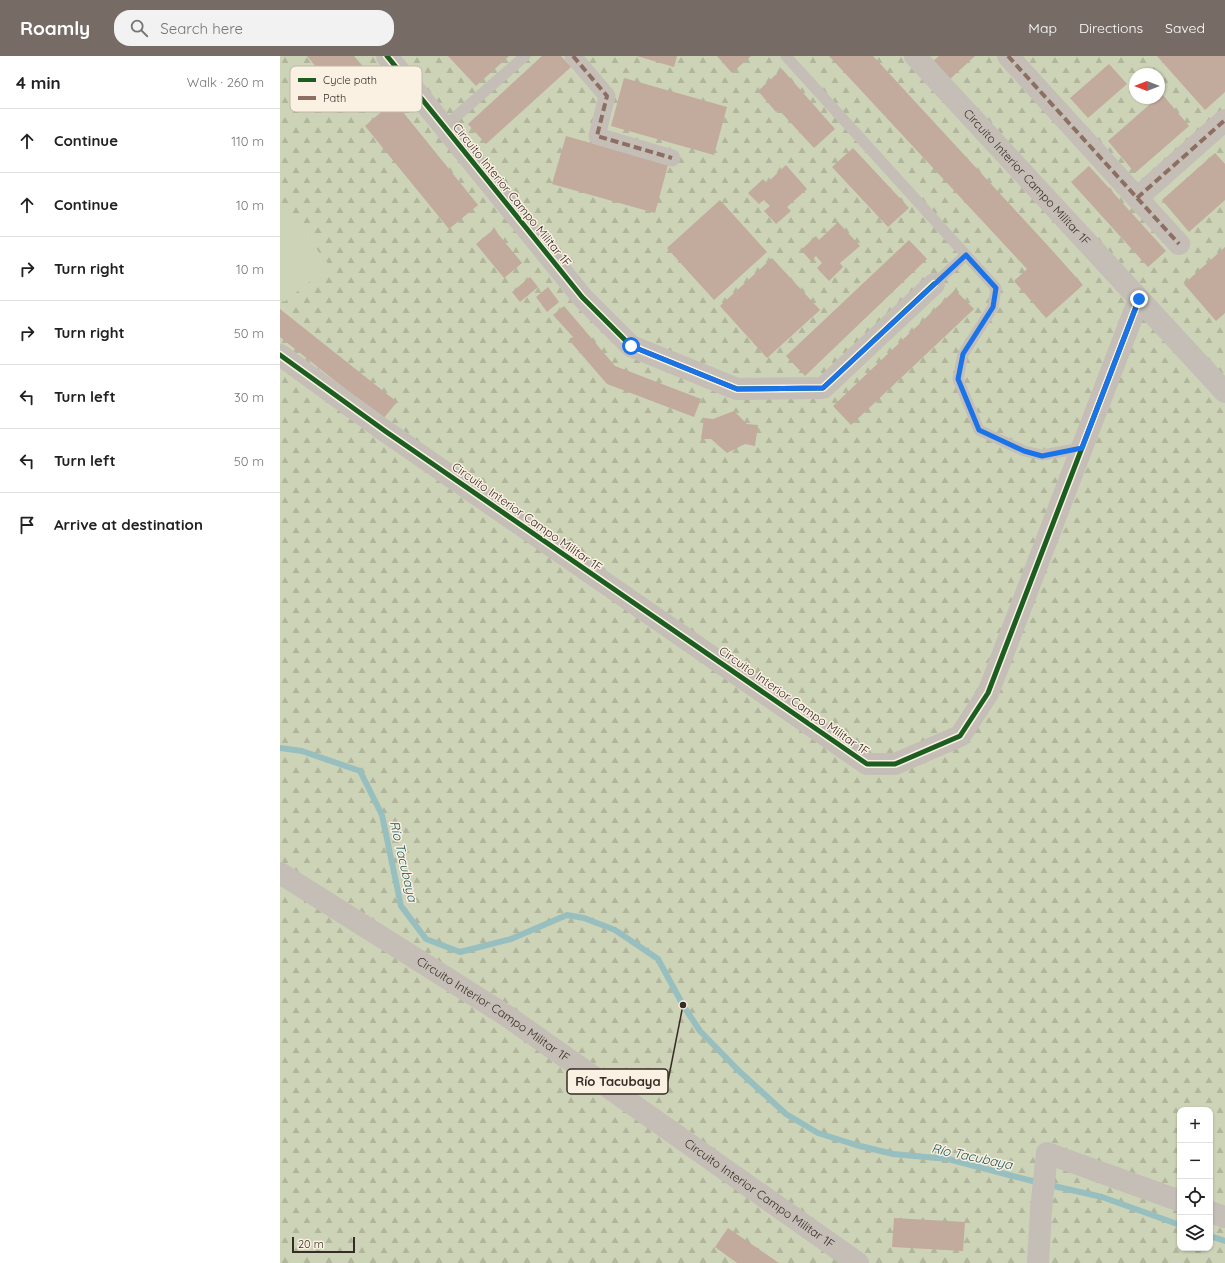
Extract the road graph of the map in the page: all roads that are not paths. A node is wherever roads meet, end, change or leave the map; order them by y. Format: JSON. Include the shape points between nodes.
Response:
{"nodes":[{"id":1,"x":387,"y":56,"type":"edge"},
{"id":2,"x":525,"y":56,"type":"edge"},
{"id":3,"x":573,"y":56,"type":"edge"},
{"id":4,"x":786,"y":56,"type":"edge"},
{"id":5,"x":915,"y":56,"type":"edge"},
{"id":6,"x":1008,"y":56,"type":"edge"},
{"id":7,"x":395,"y":66,"type":"edge"},
{"id":8,"x":422,"y":100,"type":"edge"},
{"id":9,"x":1225,"y":120,"type":"edge"},
{"id":10,"x":444,"y":127,"type":"junction"},
{"id":11,"x":672,"y":158,"type":"dead end"},
{"id":12,"x":1137,"y":198,"type":"junction"},
{"id":13,"x":1179,"y":244,"type":"dead end"},
{"id":14,"x":966,"y":255,"type":"junction"},
{"id":15,"x":934,"y":284,"type":"joint"},
{"id":16,"x":1139,"y":299,"type":"junction"},
{"id":17,"x":280,"y":355,"type":"edge"},
{"id":18,"x":1225,"y":392,"type":"edge"},
{"id":19,"x":1082,"y":448,"type":"junction"},
{"id":20,"x":280,"y":872,"type":"edge"},
{"id":21,"x":1177,"y":1200,"type":"edge"},
{"id":22,"x":1213,"y":1213,"type":"edge"},
{"id":23,"x":1225,"y":1217,"type":"edge"},
{"id":24,"x":858,"y":1263,"type":"edge"},
{"id":25,"x":1038,"y":1263,"type":"edge"}],
"edges":[{"from":1,"to":7,"type":"street","name":"Circuito Interior Campo Militar 1F"},
{"from":2,"to":10,"type":"lane"},
{"from":3,"to":11,"type":"street","via":[[607,96],[597,136]]},
{"from":4,"to":14,"type":"lane"},
{"from":5,"to":16,"type":"street","name":"Circuito Interior Campo Militar 1F"},
{"from":6,"to":12,"type":"street"},
{"from":8,"to":10,"type":"street","name":"Circuito Interior Campo Militar 1F"},
{"from":9,"to":12,"type":"street"},
{"from":10,"to":15,"type":"street","name":"Circuito Interior Campo Militar 1F","via":[[582,297],[631,346],[737,389],[823,388]]},
{"from":12,"to":13,"type":"street"},
{"from":14,"to":15,"type":"lane"},
{"from":14,"to":19,"type":"lane","via":[[996,288],[993,307],[963,354],[958,379],[979,430],[1024,451],[1042,456]]},
{"from":16,"to":18,"type":"street","name":"Circuito Interior Campo Militar 1F"},
{"from":16,"to":19,"type":"street","name":"Circuito Interior Campo Militar 1F"},
{"from":17,"to":19,"type":"street","name":"Circuito Interior Campo Militar 1F","via":[[385,431],[867,764],[895,764],[960,736],[988,693]]},
{"from":20,"to":24,"type":"street","name":"Circuito Interior Campo Militar 1F","via":[[507,1016]]},
{"from":21,"to":25,"type":"street","via":[[1047,1153]]},
{"from":22,"to":23,"type":"street"}]}
